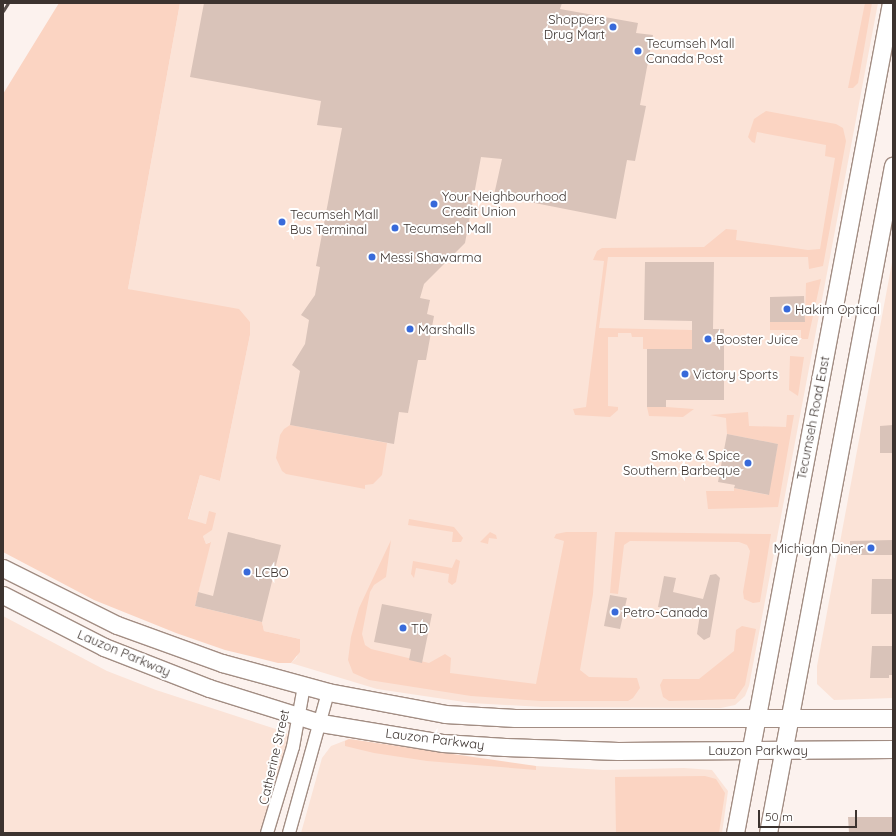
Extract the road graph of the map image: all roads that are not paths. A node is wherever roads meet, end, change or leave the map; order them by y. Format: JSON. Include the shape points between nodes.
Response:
{"nodes":[{"id":1,"x":891,"y":3,"type":"edge"},
{"id":2,"x":893,"y":166,"type":"edge"},
{"id":3,"x":3,"y":568,"type":"edge"},
{"id":4,"x":3,"y":595,"type":"edge"},
{"id":5,"x":304,"y":686,"type":"junction"},
{"id":6,"x":328,"y":692,"type":"junction"},
{"id":7,"x":298,"y":716,"type":"junction"},
{"id":8,"x":757,"y":718,"type":"junction"},
{"id":9,"x":790,"y":718,"type":"junction"},
{"id":10,"x":893,"y":718,"type":"edge"},
{"id":11,"x":321,"y":723,"type":"junction"},
{"id":12,"x":784,"y":749,"type":"junction"},
{"id":13,"x":893,"y":749,"type":"edge"},
{"id":14,"x":751,"y":750,"type":"junction"},
{"id":15,"x":267,"y":833,"type":"edge"},
{"id":16,"x":289,"y":833,"type":"edge"},
{"id":17,"x":735,"y":833,"type":"edge"},
{"id":18,"x":768,"y":833,"type":"edge"}],
"edges":[{"from":1,"to":8,"type":"main road","name":"Tecumseh Road East"},
{"from":2,"to":9,"type":"main road"},
{"from":3,"to":5,"type":"main road","name":"Lauzon Parkway","via":[[117,625],[222,663]]},
{"from":4,"to":7,"type":"main road","name":"Lauzon Parkway","via":[[104,647],[209,688]]},
{"from":5,"to":6,"type":"main road","name":"Lauzon Parkway"},
{"from":5,"to":7,"type":"street","name":"Catherine Street"},
{"from":6,"to":8,"type":"main road","name":"Lauzon Parkway","via":[[445,714],[515,718]]},
{"from":6,"to":11,"type":"street"},
{"from":7,"to":11,"type":"main road","name":"Lauzon Parkway"},
{"from":7,"to":15,"type":"street","name":"Catherine Street","via":[[278,801]]},
{"from":8,"to":9,"type":"main road","name":"Lauzon Parkway"},
{"from":8,"to":14,"type":"main road","name":"Tecumseh Road East"},
{"from":9,"to":10,"type":"main road","name":"Lauzon Parkway"},
{"from":9,"to":12,"type":"main road"},
{"from":11,"to":14,"type":"main road","name":"Lauzon Parkway","via":[[443,743],[504,747],[618,751]]},
{"from":11,"to":16,"type":"street"},
{"from":12,"to":13,"type":"main road","name":"Lauzon Parkway"},
{"from":12,"to":14,"type":"main road","name":"Lauzon Parkway"},
{"from":12,"to":18,"type":"main road"},
{"from":14,"to":17,"type":"main road","name":"Tecumseh Road East"}]}
